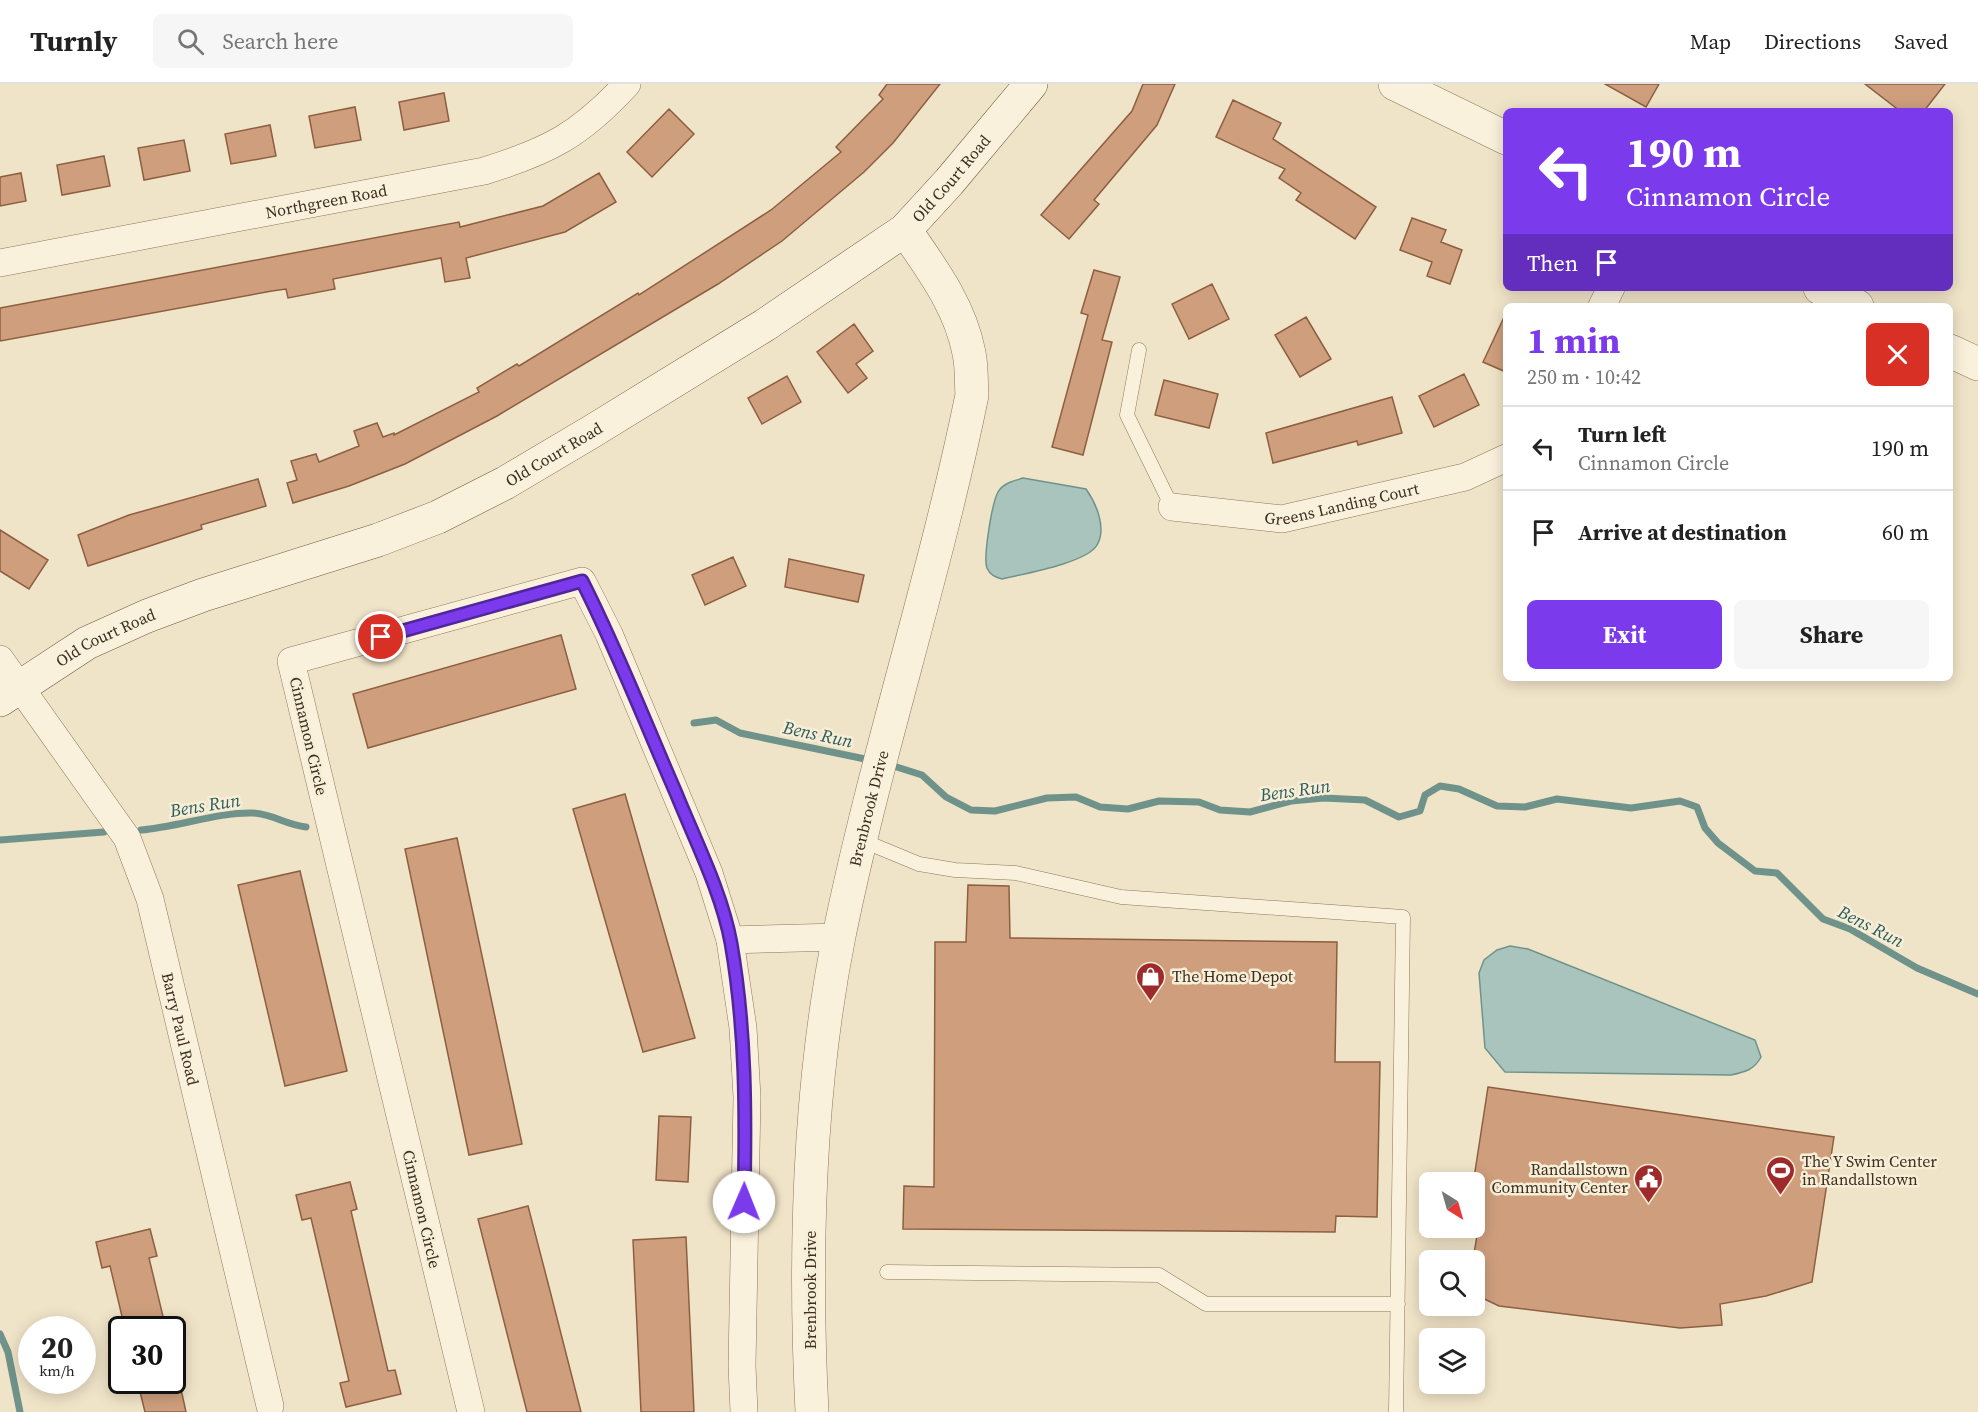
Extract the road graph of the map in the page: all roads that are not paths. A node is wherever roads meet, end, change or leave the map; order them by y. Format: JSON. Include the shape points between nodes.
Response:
{"nodes":[{"id":1,"x":627,"y":84,"type":"edge"},
{"id":2,"x":1031,"y":84,"type":"edge"},
{"id":3,"x":1395,"y":84,"type":"edge"},
{"id":4,"x":1503,"y":137,"type":"edge"},
{"id":5,"x":905,"y":230,"type":"junction"},
{"id":6,"x":0,"y":262,"type":"edge"},
{"id":7,"x":1826,"y":291,"type":"edge"},
{"id":8,"x":1851,"y":303,"type":"edge"},
{"id":9,"x":1139,"y":351,"type":"dead end"},
{"id":10,"x":1953,"y":352,"type":"edge"},
{"id":11,"x":1978,"y":364,"type":"edge"},
{"id":12,"x":1503,"y":459,"type":"edge"},
{"id":13,"x":1172,"y":507,"type":"joint"},
{"id":14,"x":0,"y":659,"type":"edge"},
{"id":15,"x":10,"y":692,"type":"edge"},
{"id":16,"x":861,"y":840,"type":"junction"},
{"id":17,"x":839,"y":937,"type":"junction"},
{"id":18,"x":730,"y":940,"type":"junction"},
{"id":19,"x":887,"y":1272,"type":"dead end"},
{"id":20,"x":1398,"y":1304,"type":"junction"},
{"id":21,"x":274,"y":1410,"type":"edge"},
{"id":22,"x":471,"y":1412,"type":"edge"},
{"id":23,"x":744,"y":1412,"type":"edge"},
{"id":24,"x":812,"y":1412,"type":"edge"},
{"id":25,"x":1396,"y":1412,"type":"edge"}],
"edges":[{"from":1,"to":6,"type":"street","name":"Northgreen Road","via":[[580,130],[521,160],[484,171]]},
{"from":2,"to":5,"type":"street","name":"Old Court Road"},
{"from":3,"to":4,"type":"street"},
{"from":5,"to":15,"type":"street","name":"Old Court Road","via":[[765,325],[505,483],[378,540],[147,616],[87,643]]},
{"from":5,"to":16,"type":"street","name":"Brenbrook Drive","via":[[938,276],[958,315],[969,355],[972,395]]},
{"from":7,"to":8,"type":"street"},
{"from":9,"to":13,"type":"lane","via":[[1127,415]]},
{"from":10,"to":11,"type":"street"},
{"from":12,"to":13,"type":"street","name":"Greens Landing Court","via":[[1465,477],[1282,519]]},
{"from":14,"to":15,"type":"street","name":"Barry Paul Road"},
{"from":15,"to":21,"type":"street","name":"Barry Paul Road","via":[[108,809],[139,863]]},
{"from":16,"to":17,"type":"street","name":"Brenbrook Drive"},
{"from":16,"to":20,"type":"lane","via":[[919,864],[1016,873],[1121,897],[1403,917]]},
{"from":17,"to":18,"type":"street"},
{"from":17,"to":24,"type":"street","name":"Brenbrook Drive","via":[[820,1064],[811,1194],[808,1341]]},
{"from":18,"to":22,"type":"street","name":"Cinnamon Circle","via":[[704,862],[609,634],[582,581],[291,662]]},
{"from":18,"to":23,"type":"street","name":"Cinnamon Circle","via":[[743,1028],[747,1097]]},
{"from":19,"to":20,"type":"lane","via":[[1159,1275],[1206,1304]]},
{"from":20,"to":25,"type":"lane"}]}
